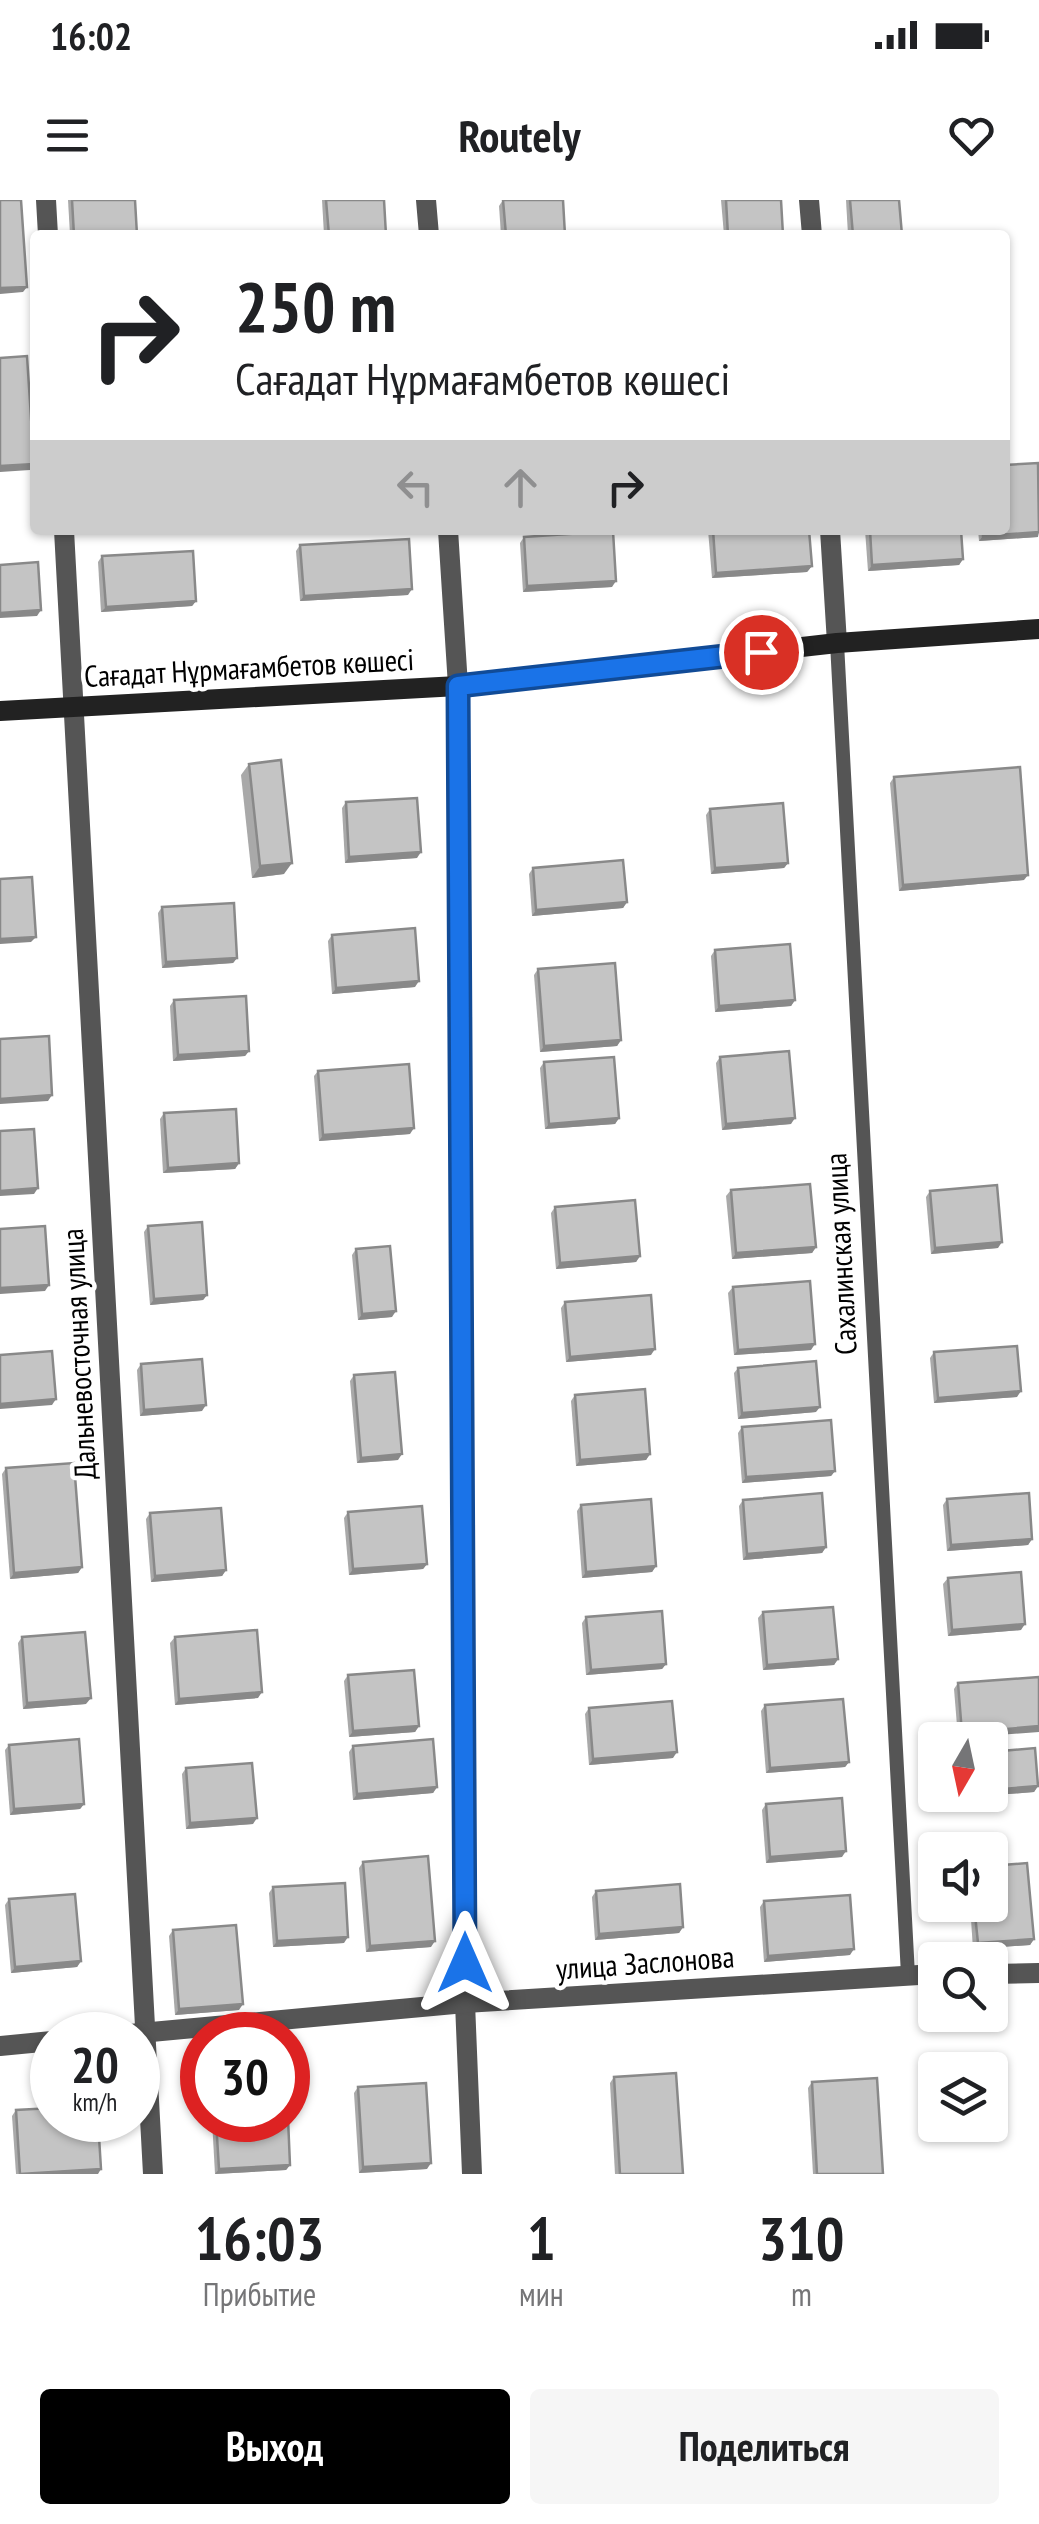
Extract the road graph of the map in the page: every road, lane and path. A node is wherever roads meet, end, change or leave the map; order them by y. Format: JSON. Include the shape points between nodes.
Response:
{"nodes":[{"id":1,"x":46,"y":200,"type":"edge"},
{"id":2,"x":426,"y":200,"type":"edge"},
{"id":3,"x":810,"y":200,"type":"edge"},
{"id":4,"x":48,"y":230,"type":"edge"},
{"id":5,"x":429,"y":230,"type":"edge"},
{"id":6,"x":812,"y":230,"type":"edge"},
{"id":7,"x":64,"y":535,"type":"edge"},
{"id":8,"x":448,"y":535,"type":"edge"},
{"id":9,"x":830,"y":535,"type":"edge"},
{"id":10,"x":1039,"y":629,"type":"edge"},
{"id":11,"x":837,"y":643,"type":"junction"},
{"id":12,"x":458,"y":686,"type":"junction"},
{"id":13,"x":73,"y":708,"type":"junction"},
{"id":14,"x":0,"y":711,"type":"edge"},
{"id":15,"x":1008,"y":1974,"type":"edge"},
{"id":16,"x":1039,"y":1974,"type":"edge"},
{"id":17,"x":908,"y":1975,"type":"junction"},
{"id":18,"x":918,"y":1975,"type":"edge"},
{"id":19,"x":465,"y":2003,"type":"junction"},
{"id":20,"x":145,"y":2012,"type":"edge"},
{"id":21,"x":160,"y":2031,"type":"edge"},
{"id":22,"x":30,"y":2043,"type":"edge"},
{"id":23,"x":0,"y":2046,"type":"edge"},
{"id":24,"x":151,"y":2142,"type":"edge"},
{"id":25,"x":153,"y":2174,"type":"edge"},
{"id":26,"x":472,"y":2174,"type":"edge"}],
"edges":[{"from":1,"to":4,"type":"street"},
{"from":2,"to":5,"type":"street"},
{"from":3,"to":6,"type":"street"},
{"from":7,"to":13,"type":"street","name":"Дальневосточная улица"},
{"from":8,"to":12,"type":"street"},
{"from":9,"to":11,"type":"street","name":"Сахалинская улица"},
{"from":10,"to":11,"type":"main road","name":"Сағадат Нұрмағамбетов көшесі"},
{"from":11,"to":12,"type":"main road","name":"Сағадат Нұрмағамбетов көшесі"},
{"from":11,"to":17,"type":"lane","name":"Сахалинская улица"},
{"from":12,"to":13,"type":"main road","name":"Сағадат Нұрмағамбетов көшесі"},
{"from":12,"to":19,"type":"street"},
{"from":13,"to":14,"type":"main road","name":"Сағадат Нұрмағамбетов көшесі"},
{"from":13,"to":20,"type":"street","name":"Дальневосточная улица"},
{"from":15,"to":16,"type":"street"},
{"from":17,"to":18,"type":"street","name":"улица Заслонова"},
{"from":17,"to":19,"type":"street","name":"улица Заслонова"},
{"from":19,"to":21,"type":"street","name":"улица Заслонова"},
{"from":19,"to":26,"type":"street"},
{"from":22,"to":23,"type":"street"},
{"from":24,"to":25,"type":"street","name":"Дальневосточная улица"}]}
